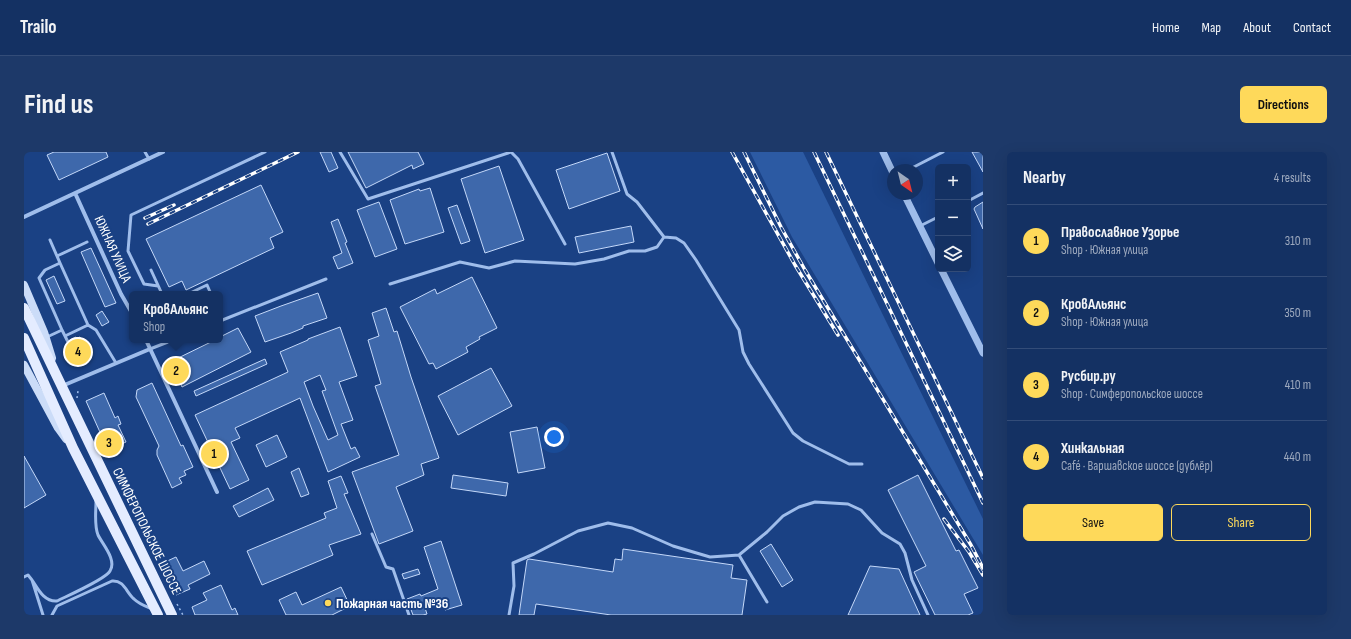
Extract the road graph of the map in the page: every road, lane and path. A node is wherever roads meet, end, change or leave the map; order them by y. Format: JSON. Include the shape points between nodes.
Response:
{"nodes":[{"id":1,"x":145,"y":152,"type":"edge"},
{"id":2,"x":163,"y":152,"type":"edge"},
{"id":3,"x":266,"y":152,"type":"edge"},
{"id":4,"x":340,"y":152,"type":"edge"},
{"id":5,"x":612,"y":152,"type":"edge"},
{"id":6,"x":883,"y":152,"type":"edge"},
{"id":7,"x":943,"y":152,"type":"edge"},
{"id":8,"x":149,"y":159,"type":"junction"},
{"id":9,"x":889,"y":164,"type":"edge"},
{"id":10,"x":920,"y":164,"type":"edge"},
{"id":11,"x":75,"y":193,"type":"junction"},
{"id":12,"x":983,"y":193,"type":"edge"},
{"id":13,"x":907,"y":200,"type":"edge"},
{"id":14,"x":970,"y":200,"type":"edge"},
{"id":15,"x":24,"y":217,"type":"edge"},
{"id":16,"x":935,"y":218,"type":"edge"},
{"id":17,"x":920,"y":226,"type":"junction"},
{"id":18,"x":664,"y":237,"type":"junction"},
{"id":19,"x":50,"y":240,"type":"dead end"},
{"id":20,"x":87,"y":242,"type":"dead end"},
{"id":21,"x":565,"y":244,"type":"dead end"},
{"id":22,"x":57,"y":256,"type":"junction"},
{"id":23,"x":935,"y":257,"type":"edge"},
{"id":24,"x":60,"y":263,"type":"junction"},
{"id":25,"x":151,"y":270,"type":"dead end"},
{"id":26,"x":942,"y":272,"type":"edge"},
{"id":27,"x":326,"y":279,"type":"dead end"},
{"id":28,"x":390,"y":284,"type":"dead end"},
{"id":29,"x":24,"y":285,"type":"edge"},
{"id":30,"x":158,"y":286,"type":"junction"},
{"id":31,"x":160,"y":291,"type":"edge"},
{"id":32,"x":194,"y":291,"type":"edge"},
{"id":33,"x":210,"y":291,"type":"edge"},
{"id":34,"x":24,"y":308,"type":"edge"},
{"id":35,"x":129,"y":308,"type":"edge"},
{"id":36,"x":223,"y":320,"type":"edge"},
{"id":37,"x":88,"y":325,"type":"junction"},
{"id":38,"x":62,"y":330,"type":"junction"},
{"id":39,"x":65,"y":336,"type":"junction"},
{"id":40,"x":24,"y":338,"type":"edge"},
{"id":41,"x":46,"y":338,"type":"junction"},
{"id":42,"x":147,"y":343,"type":"edge"},
{"id":43,"x":165,"y":343,"type":"edge"},
{"id":44,"x":150,"y":349,"type":"junction"},
{"id":45,"x":983,"y":353,"type":"edge"},
{"id":46,"x":77,"y":360,"type":"dead end"},
{"id":47,"x":116,"y":363,"type":"junction"},
{"id":48,"x":24,"y":365,"type":"edge"},
{"id":49,"x":61,"y":384,"type":"junction"},
{"id":50,"x":74,"y":448,"type":"junction"},
{"id":51,"x":862,"y":464,"type":"dead end"},
{"id":52,"x":217,"y":492,"type":"dead end"},
{"id":53,"x":96,"y":496,"type":"junction"},
{"id":54,"x":372,"y":534,"type":"dead end"},
{"id":55,"x":739,"y":555,"type":"junction"},
{"id":56,"x":24,"y":577,"type":"edge"},
{"id":57,"x":32,"y":580,"type":"junction"},
{"id":58,"x":767,"y":602,"type":"dead end"},
{"id":59,"x":157,"y":613,"type":"edge"},
{"id":60,"x":43,"y":615,"type":"edge"},
{"id":61,"x":52,"y":615,"type":"edge"},
{"id":62,"x":172,"y":615,"type":"edge"},
{"id":63,"x":409,"y":615,"type":"edge"},
{"id":64,"x":509,"y":615,"type":"edge"},
{"id":65,"x":928,"y":615,"type":"edge"}],
"edges":[{"from":1,"to":8,"type":"lane"},
{"from":2,"to":8,"type":"street"},
{"from":3,"to":30,"type":"lane","via":[[131,215],[128,251],[144,284]]},
{"from":4,"to":21,"type":"lane","via":[[368,199],[511,152],[518,159]]},
{"from":5,"to":18,"type":"lane","via":[[627,194],[637,202]]},
{"from":6,"to":9,"type":"street"},
{"from":7,"to":10,"type":"lane"},
{"from":8,"to":11,"type":"street"},
{"from":11,"to":15,"type":"street"},
{"from":11,"to":35,"type":"street","name":"ЮЖНАЯ УЛИЦА"},
{"from":12,"to":14,"type":"lane"},
{"from":13,"to":17,"type":"street"},
{"from":16,"to":17,"type":"lane"},
{"from":17,"to":23,"type":"street"},
{"from":18,"to":28,"type":"lane","via":[[657,247],[645,251],[629,251],[575,264],[515,261],[489,268],[460,262]]},
{"from":18,"to":51,"type":"lane","via":[[676,238],[684,243],[696,260],[739,330],[743,352],[749,364],[793,433],[803,441],[849,464]]},
{"from":19,"to":22,"type":"lane"},
{"from":20,"to":22,"type":"lane"},
{"from":22,"to":24,"type":"lane"},
{"from":24,"to":37,"type":"lane"},
{"from":24,"to":38,"type":"lane","via":[[45,270],[39,278]]},
{"from":25,"to":30,"type":"lane"},
{"from":26,"to":45,"type":"street"},
{"from":27,"to":36,"type":"lane"},
{"from":29,"to":41,"type":"main road"},
{"from":30,"to":31,"type":"lane"},
{"from":32,"to":33,"type":"lane","via":[[207,285]]},
{"from":34,"to":49,"type":"main road","name":"СИМФЕРОПОЛЬСКОЕ ШОССЕ"},
{"from":37,"to":39,"type":"lane"},
{"from":37,"to":47,"type":"lane","via":[[96,330]]},
{"from":38,"to":39,"type":"lane"},
{"from":38,"to":41,"type":"lane"},
{"from":39,"to":46,"type":"lane"},
{"from":40,"to":50,"type":"main road","name":"СИМФЕРОПОЛЬСКОЕ ШОССЕ"},
{"from":41,"to":49,"type":"main road"},
{"from":42,"to":44,"type":"street"},
{"from":43,"to":44,"type":"lane"},
{"from":44,"to":47,"type":"street"},
{"from":44,"to":52,"type":"street"},
{"from":47,"to":49,"type":"street"},
{"from":48,"to":50,"type":"main road","via":[[58,428]]},
{"from":49,"to":62,"type":"main road","name":"СИМФЕРОПОЛЬСКОЕ ШОССЕ"},
{"from":50,"to":53,"type":"main road","name":"СИМФЕРОПОЛЬСКОЕ ШОССЕ"},
{"from":53,"to":57,"type":"lane","via":[[96,525],[110,556],[110,571],[57,601],[44,598]]},
{"from":53,"to":59,"type":"main road","name":"СИМФЕРОПОЛЬСКОЕ ШОССЕ"},
{"from":54,"to":63,"type":"lane","via":[[386,567],[393,569]]},
{"from":55,"to":58,"type":"lane"},
{"from":55,"to":64,"type":"lane","via":[[710,557],[673,546],[632,528],[608,523],[578,531],[513,563],[514,586]]},
{"from":55,"to":65,"type":"lane","via":[[783,516],[799,506],[814,502],[848,504],[861,510],[882,533],[900,544],[912,580]]},
{"from":56,"to":57,"type":"lane","via":[[28,575]]},
{"from":57,"to":60,"type":"lane"},
{"from":59,"to":61,"type":"lane","via":[[140,604],[117,580],[57,606]]}]}
